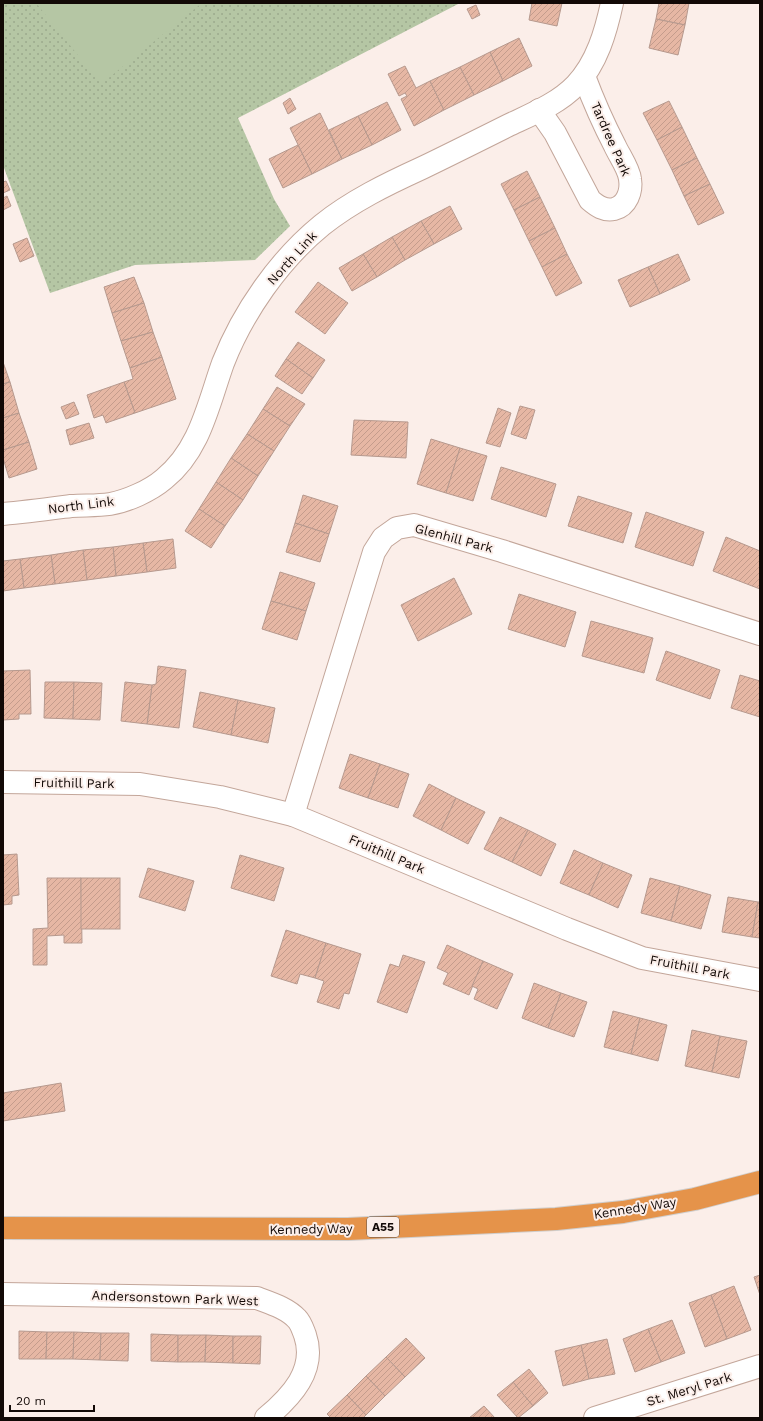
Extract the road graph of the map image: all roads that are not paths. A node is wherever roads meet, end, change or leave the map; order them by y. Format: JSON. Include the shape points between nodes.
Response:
{"nodes":[{"id":1,"x":612,"y":3,"type":"edge"},
{"id":2,"x":584,"y":76,"type":"junction"},
{"id":3,"x":539,"y":110,"type":"junction"},
{"id":4,"x":3,"y":514,"type":"edge"},
{"id":5,"x":760,"y":634,"type":"edge"},
{"id":6,"x":3,"y":782,"type":"edge"},
{"id":7,"x":293,"y":815,"type":"junction"},
{"id":8,"x":760,"y":980,"type":"edge"},
{"id":9,"x":760,"y":1182,"type":"edge"},
{"id":10,"x":3,"y":1228,"type":"edge"},
{"id":11,"x":3,"y":1294,"type":"edge"},
{"id":12,"x":760,"y":1366,"type":"edge"},
{"id":13,"x":266,"y":1418,"type":"edge"},
{"id":14,"x":595,"y":1418,"type":"edge"}],
"edges":[{"from":1,"to":2,"type":"street","name":"North Link","via":[[604,33]]},
{"from":2,"to":3,"type":"street","name":"North Link","via":[[565,95]]},
{"from":2,"to":3,"type":"street","name":"Tardree Park","via":[[630,178],[630,193],[616,209],[598,207],[590,200],[555,133]]},
{"from":3,"to":4,"type":"street","name":"North Link","via":[[376,190],[346,207],[306,239],[254,303],[223,363],[196,440],[181,464],[162,481],[140,494],[111,504]]},
{"from":5,"to":7,"type":"street","name":"Glenhill Park","via":[[414,525],[397,528],[383,538],[374,552]]},
{"from":6,"to":7,"type":"street","name":"Fruithill Park","via":[[140,784],[220,797]]},
{"from":7,"to":8,"type":"street","name":"Fruithill Park","via":[[642,958]]},
{"from":9,"to":10,"type":"highway","name":"Kennedy Way","number":"A55","via":[[695,1199],[623,1212],[556,1219],[348,1229]]},
{"from":11,"to":13,"type":"street","name":"Andersonstown Park West","via":[[256,1298],[277,1305],[297,1318],[307,1341],[308,1359],[302,1380],[286,1401]]},
{"from":12,"to":14,"type":"street","name":"St. Meryl Park"}]}
